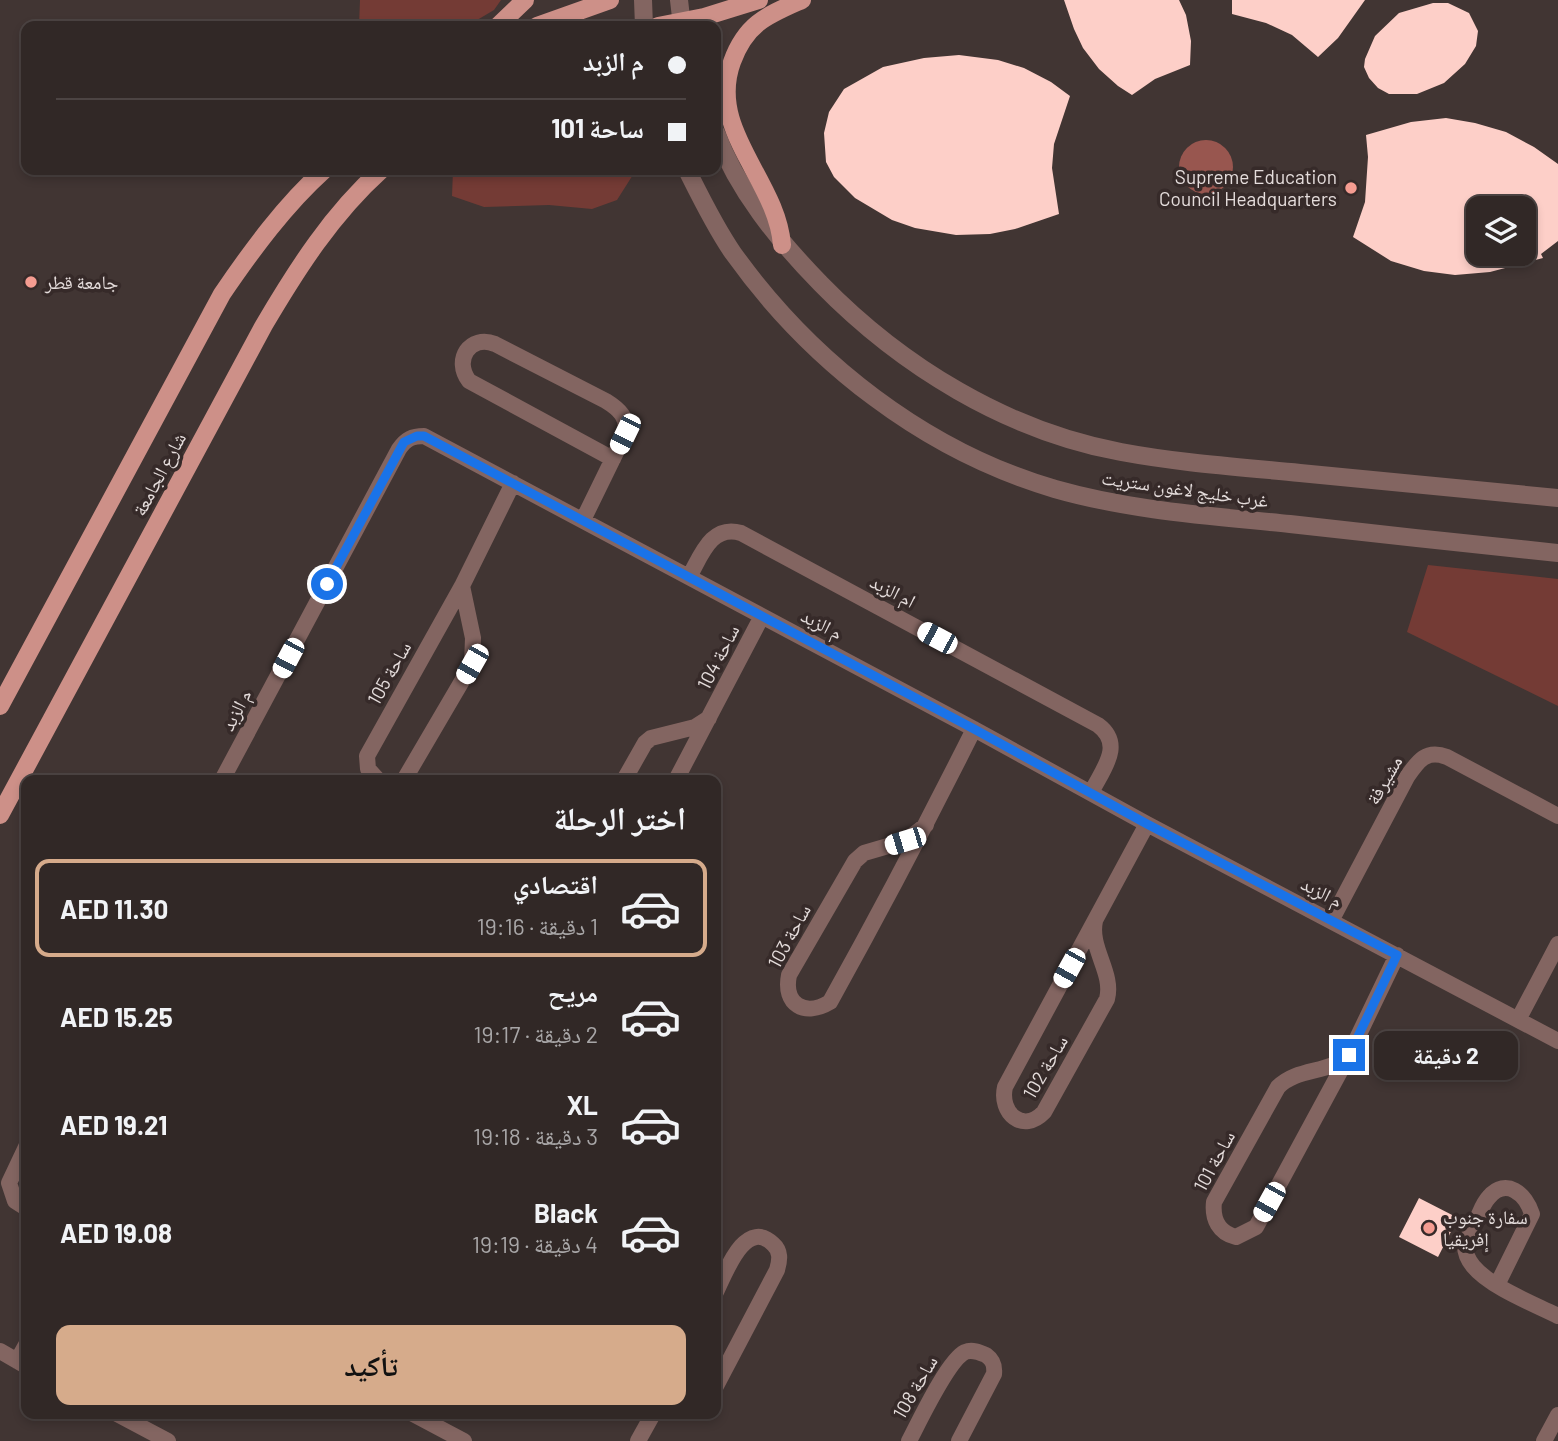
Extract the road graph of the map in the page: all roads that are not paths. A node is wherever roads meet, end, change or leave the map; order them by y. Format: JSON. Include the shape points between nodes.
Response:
{"nodes":[{"id":1,"x":525,"y":0,"type":"edge"},
{"id":2,"x":610,"y":0,"type":"edge"},
{"id":3,"x":643,"y":0,"type":"edge"},
{"id":4,"x":679,"y":0,"type":"edge"},
{"id":5,"x":759,"y":0,"type":"edge"},
{"id":6,"x":802,"y":0,"type":"edge"},
{"id":7,"x":503,"y":21,"type":"edge"},
{"id":8,"x":551,"y":21,"type":"edge"},
{"id":9,"x":644,"y":21,"type":"edge"},
{"id":10,"x":682,"y":21,"type":"edge"},
{"id":11,"x":692,"y":21,"type":"edge"},
{"id":12,"x":721,"y":142,"type":"edge"},
{"id":13,"x":319,"y":175,"type":"edge"},
{"id":14,"x":375,"y":175,"type":"edge"},
{"id":15,"x":690,"y":175,"type":"edge"},
{"id":16,"x":782,"y":245,"type":"junction"},
{"id":17,"x":612,"y":459,"type":"junction"},
{"id":18,"x":513,"y":483,"type":"junction"},
{"id":19,"x":1558,"y":498,"type":"edge"},
{"id":20,"x":583,"y":520,"type":"junction"},
{"id":21,"x":1501,"y":547,"type":"junction"},
{"id":22,"x":1558,"y":553,"type":"edge"},
{"id":23,"x":1558,"y":566,"type":"edge"},
{"id":24,"x":689,"y":577,"type":"junction"},
{"id":25,"x":462,"y":586,"type":"junction"},
{"id":26,"x":762,"y":616,"type":"junction"},
{"id":27,"x":0,"y":706,"type":"edge"},
{"id":28,"x":710,"y":716,"type":"junction"},
{"id":29,"x":974,"y":729,"type":"junction"},
{"id":30,"x":22,"y":775,"type":"edge"},
{"id":31,"x":225,"y":775,"type":"edge"},
{"id":32,"x":373,"y":775,"type":"edge"},
{"id":33,"x":407,"y":775,"type":"edge"},
{"id":34,"x":627,"y":775,"type":"edge"},
{"id":35,"x":679,"y":775,"type":"edge"},
{"id":36,"x":21,"y":776,"type":"edge"},
{"id":37,"x":1091,"y":793,"type":"junction"},
{"id":38,"x":0,"y":815,"type":"edge"},
{"id":39,"x":1558,"y":816,"type":"edge"},
{"id":40,"x":1147,"y":824,"type":"junction"},
{"id":41,"x":926,"y":825,"type":"junction"},
{"id":42,"x":1095,"y":921,"type":"junction"},
{"id":43,"x":1331,"y":921,"type":"junction"},
{"id":44,"x":1558,"y":944,"type":"edge"},
{"id":45,"x":1397,"y":955,"type":"junction"},
{"id":46,"x":1518,"y":1020,"type":"junction"},
{"id":47,"x":1558,"y":1041,"type":"edge"},
{"id":48,"x":1349,"y":1055,"type":"junction"},
{"id":49,"x":21,"y":1158,"type":"edge"},
{"id":50,"x":21,"y":1204,"type":"edge"},
{"id":51,"x":721,"y":1282,"type":"edge"},
{"id":52,"x":1497,"y":1284,"type":"junction"},
{"id":53,"x":1558,"y":1316,"type":"edge"},
{"id":54,"x":0,"y":1351,"type":"edge"},
{"id":55,"x":21,"y":1362,"type":"edge"},
{"id":56,"x":721,"y":1376,"type":"edge"},
{"id":57,"x":1558,"y":1415,"type":"edge"},
{"id":58,"x":126,"y":1419,"type":"edge"},
{"id":59,"x":427,"y":1419,"type":"edge"},
{"id":60,"x":650,"y":1419,"type":"edge"},
{"id":61,"x":168,"y":1441,"type":"edge"},
{"id":62,"x":464,"y":1441,"type":"edge"},
{"id":63,"x":638,"y":1441,"type":"edge"},
{"id":64,"x":909,"y":1441,"type":"edge"},
{"id":65,"x":959,"y":1441,"type":"edge"},
{"id":66,"x":1544,"y":1441,"type":"edge"}],
"edges":[{"from":1,"to":7,"type":"main road"},
{"from":2,"to":8,"type":"main road"},
{"from":3,"to":9,"type":"street"},
{"from":4,"to":10,"type":"street"},
{"from":5,"to":11,"type":"main road"},
{"from":6,"to":16,"type":"main road","via":[[770,13],[753,28],[736,51],[727,79],[729,117],[778,216]]},
{"from":12,"to":16,"type":"street","name":"غرب خليج لاغون ستريت","via":[[760,216]]},
{"from":13,"to":27,"type":"main road","name":"شارع الجامعة","via":[[278,219],[222,294]]},
{"from":14,"to":30,"type":"main road","name":"شارع الجامعة","via":[[312,247],[264,325]]},
{"from":15,"to":21,"type":"street","name":"غرب خليج لاغون ستريت","via":[[733,252],[800,333],[846,376],[899,415],[992,465],[1055,488],[1142,508]]},
{"from":16,"to":19,"type":"street","name":"غرب خليج لاغون ستريت","via":[[844,307],[904,357],[988,406],[1055,434],[1120,452],[1166,458]]},
{"from":17,"to":17,"type":"street","via":[[626,428],[617,408],[489,341],[477,342],[467,351],[462,369],[469,381]]},
{"from":17,"to":20,"type":"street"},
{"from":18,"to":20,"type":"street","name":"م الزبد"},
{"from":18,"to":25,"type":"street","name":"ساحة 105"},
{"from":18,"to":31,"type":"street","name":"م الزبد","via":[[424,436],[404,442]]},
{"from":20,"to":24,"type":"street","name":"م الزبد"},
{"from":21,"to":22,"type":"street","name":"غرب خليج لاغون ستريت"},
{"from":21,"to":23,"type":"street"},
{"from":24,"to":26,"type":"street","name":"م الزبد"},
{"from":24,"to":37,"type":"street","name":"ام الزبد","via":[[712,537],[725,531],[741,533],[1086,718],[1105,730],[1112,748]]},
{"from":25,"to":32,"type":"street","name":"ساحة 105","via":[[367,756]]},
{"from":25,"to":33,"type":"street","via":[[473,638],[472,664]]},
{"from":26,"to":28,"type":"street","name":"ساحة 104"},
{"from":26,"to":29,"type":"street","name":"م الزبد"},
{"from":28,"to":34,"type":"street","name":"ساحة 104","via":[[695,727],[651,738]]},
{"from":28,"to":35,"type":"street","name":"ساحة 104"},
{"from":29,"to":37,"type":"street","name":"م الزبد"},
{"from":29,"to":41,"type":"street","name":"ساحة 103"},
{"from":36,"to":38,"type":"main road","name":"شارع الجامعة"},
{"from":37,"to":40,"type":"street","name":"م الزبد"},
{"from":39,"to":43,"type":"street","name":"مشيرفة","via":[[1447,757],[1429,754],[1407,777]]},
{"from":40,"to":42,"type":"street","name":"ساحة 102"},
{"from":40,"to":43,"type":"street","name":"م الزبد"},
{"from":41,"to":41,"type":"street","name":"ساحة 103","via":[[905,841],[864,853],[855,861],[789,975],[788,991],[797,1006],[813,1010],[830,1002]]},
{"from":42,"to":42,"type":"street","name":"ساحة 102","via":[[1093,937],[1107,982],[1107,999],[1044,1112],[1027,1122],[1018,1120],[1006,1109],[1005,1087]]},
{"from":43,"to":45,"type":"street","name":"م الزبد"},
{"from":44,"to":46,"type":"street"},
{"from":45,"to":46,"type":"street","name":"م الزبد"},
{"from":45,"to":48,"type":"street","name":"ساحة 101"},
{"from":46,"to":47,"type":"street","name":"م الزبد"},
{"from":48,"to":48,"type":"street","name":"ساحة 101","via":[[1256,1227],[1236,1237],[1226,1234],[1217,1223],[1214,1202],[1278,1087],[1293,1075],[1336,1064]]},
{"from":49,"to":50,"type":"street","via":[[9,1183]]},
{"from":51,"to":56,"type":"street","via":[[746,1241],[758,1237],[776,1247],[777,1270]]},
{"from":52,"to":52,"type":"street","via":[[1532,1214],[1528,1201],[1508,1188],[1497,1189],[1487,1199],[1465,1248],[1475,1269]]},
{"from":52,"to":53,"type":"street"},
{"from":54,"to":55,"type":"street"},
{"from":57,"to":66,"type":"street"},
{"from":58,"to":61,"type":"street"},
{"from":59,"to":62,"type":"street"},
{"from":60,"to":63,"type":"street"},
{"from":64,"to":65,"type":"street","name":"ساحة 108","via":[[952,1363],[970,1350],[990,1358],[995,1368]]}]}
